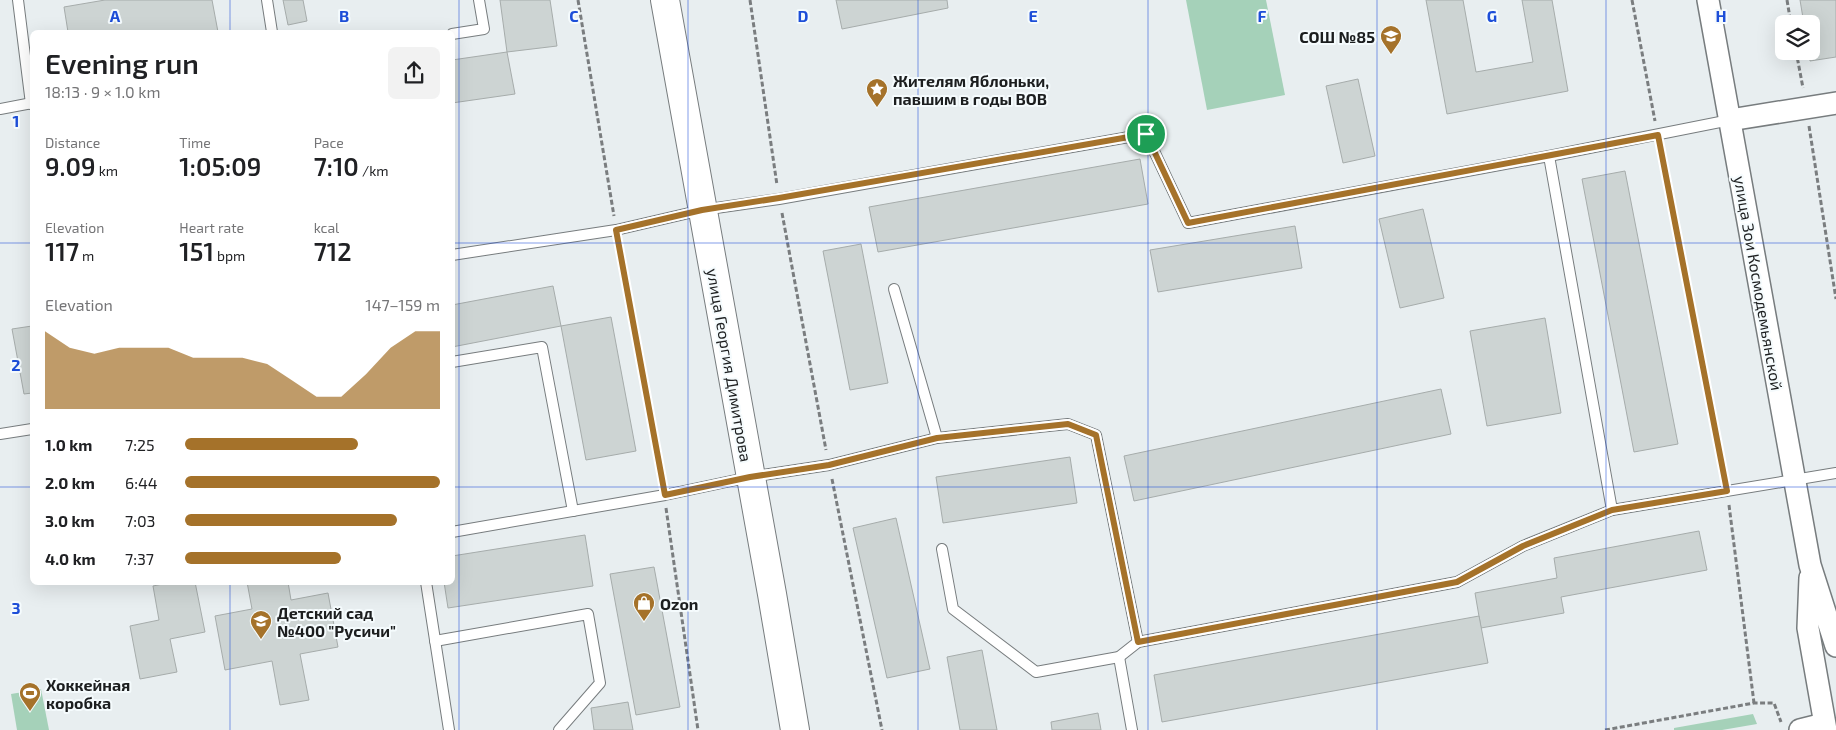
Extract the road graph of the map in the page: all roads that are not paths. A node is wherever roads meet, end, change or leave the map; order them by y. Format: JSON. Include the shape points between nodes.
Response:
{"nodes":[{"id":1,"x":18,"y":0,"type":"edge"},
{"id":2,"x":267,"y":0,"type":"edge"},
{"id":3,"x":479,"y":0,"type":"edge"},
{"id":4,"x":665,"y":0,"type":"edge"},
{"id":5,"x":1708,"y":0,"type":"edge"},
{"id":6,"x":272,"y":30,"type":"edge"},
{"id":7,"x":455,"y":34,"type":"edge"},
{"id":8,"x":30,"y":89,"type":"edge"},
{"id":9,"x":1836,"y":103,"type":"edge"},
{"id":10,"x":30,"y":104,"type":"edge"},
{"id":11,"x":0,"y":109,"type":"edge"},
{"id":12,"x":1730,"y":120,"type":"junction"},
{"id":13,"x":1549,"y":156,"type":"junction"},
{"id":14,"x":702,"y":210,"type":"junction"},
{"id":15,"x":455,"y":256,"type":"edge"},
{"id":16,"x":894,"y":289,"type":"dead end"},
{"id":17,"x":455,"y":362,"type":"edge"},
{"id":18,"x":30,"y":429,"type":"edge"},
{"id":19,"x":0,"y":434,"type":"edge"},
{"id":20,"x":937,"y":438,"type":"junction"},
{"id":21,"x":1836,"y":472,"type":"edge"},
{"id":22,"x":750,"y":477,"type":"junction"},
{"id":23,"x":1794,"y":480,"type":"junction"},
{"id":24,"x":1612,"y":510,"type":"junction"},
{"id":25,"x":573,"y":511,"type":"junction"},
{"id":26,"x":455,"y":531,"type":"edge"},
{"id":27,"x":942,"y":549,"type":"dead end"},
{"id":28,"x":1810,"y":565,"type":"junction"},
{"id":29,"x":426,"y":585,"type":"edge"},
{"id":30,"x":435,"y":641,"type":"junction"},
{"id":31,"x":1138,"y":642,"type":"junction"},
{"id":32,"x":1836,"y":646,"type":"edge"},
{"id":33,"x":1119,"y":658,"type":"junction"},
{"id":34,"x":1825,"y":727,"type":"edge"},
{"id":35,"x":449,"y":730,"type":"edge"},
{"id":36,"x":559,"y":730,"type":"edge"},
{"id":37,"x":795,"y":730,"type":"edge"},
{"id":38,"x":1132,"y":730,"type":"edge"},
{"id":39,"x":1800,"y":730,"type":"edge"}],
"edges":[{"from":1,"to":8,"type":"lane"},
{"from":2,"to":6,"type":"lane"},
{"from":3,"to":7,"type":"lane","via":[[484,29]]},
{"from":4,"to":14,"type":"main road","name":"улица Георгия Димитрова"},
{"from":5,"to":12,"type":"street","name":"улица Зои Космодемьянской"},
{"from":9,"to":12,"type":"street"},
{"from":10,"to":11,"type":"lane"},
{"from":12,"to":13,"type":"lane"},
{"from":12,"to":23,"type":"street","name":"улица Зои Космодемьянской"},
{"from":13,"to":14,"type":"lane","via":[[1188,223],[1146,134]]},
{"from":13,"to":24,"type":"lane"},
{"from":14,"to":15,"type":"lane","via":[[616,230]]},
{"from":14,"to":22,"type":"main road","name":"улица Георгия Димитрова"},
{"from":16,"to":20,"type":"lane"},
{"from":17,"to":25,"type":"lane","via":[[542,347]]},
{"from":18,"to":19,"type":"lane"},
{"from":20,"to":22,"type":"lane","via":[[829,465]]},
{"from":20,"to":31,"type":"lane","via":[[1068,424],[1096,435]]},
{"from":21,"to":23,"type":"lane"},
{"from":22,"to":25,"type":"lane"},
{"from":22,"to":37,"type":"main road","name":"улица Георгия Димитрова"},
{"from":23,"to":24,"type":"lane"},
{"from":23,"to":28,"type":"street","name":"улица Зои Космодемьянской"},
{"from":24,"to":31,"type":"lane","via":[[1523,546],[1457,582]]},
{"from":25,"to":26,"type":"lane"},
{"from":27,"to":33,"type":"lane","via":[[953,609],[1036,672]]},
{"from":28,"to":32,"type":"street","name":"улица Зои Космодемьянской"},
{"from":28,"to":34,"type":"street","name":"улица Зои Космодемьянской","via":[[1808,628]]},
{"from":29,"to":30,"type":"lane"},
{"from":30,"to":35,"type":"lane"},
{"from":30,"to":36,"type":"lane","via":[[588,614],[600,683]]},
{"from":31,"to":33,"type":"lane"},
{"from":33,"to":38,"type":"lane"},
{"from":34,"to":39,"type":"street"}]}
